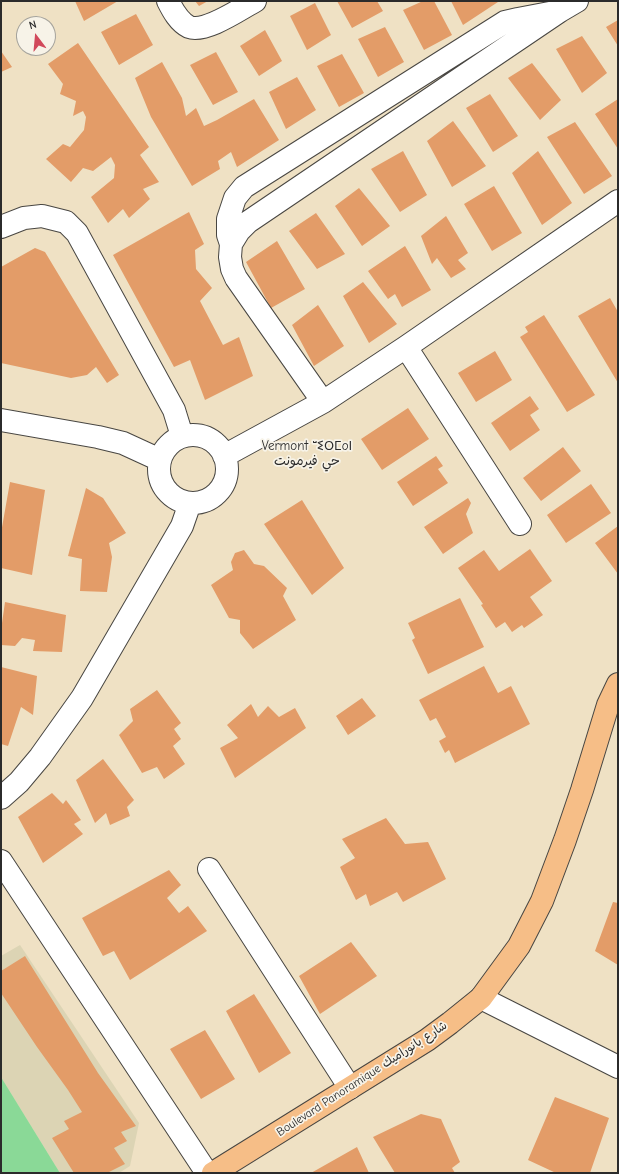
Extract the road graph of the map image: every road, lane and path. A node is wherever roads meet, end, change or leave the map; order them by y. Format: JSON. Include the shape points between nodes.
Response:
{"nodes":[{"id":1,"x":168,"y":1,"type":"edge"},
{"id":2,"x":255,"y":1,"type":"edge"},
{"id":3,"x":568,"y":6,"type":"edge"},
{"id":4,"x":618,"y":201,"type":"edge"},
{"id":5,"x":1,"y":227,"type":"edge"},
{"id":6,"x":230,"y":244,"type":"junction"},
{"id":7,"x":406,"y":347,"type":"junction"},
{"id":8,"x":323,"y":402,"type":"junction"},
{"id":9,"x":1,"y":420,"type":"edge"},
{"id":10,"x":182,"y":436,"type":"junction"},
{"id":11,"x":224,"y":456,"type":"junction"},
{"id":12,"x":160,"y":460,"type":"junction"},
{"id":13,"x":190,"y":503,"type":"junction"},
{"id":14,"x":520,"y":524,"type":"dead end"},
{"id":15,"x":618,"y":684,"type":"edge"},
{"id":16,"x":1,"y":798,"type":"edge"},
{"id":17,"x":1,"y":861,"type":"edge"},
{"id":18,"x":209,"y":869,"type":"dead end"},
{"id":19,"x":481,"y":998,"type":"junction"},
{"id":20,"x":618,"y":1067,"type":"edge"},
{"id":21,"x":350,"y":1088,"type":"junction"},
{"id":22,"x":207,"y":1173,"type":"edge"},
{"id":23,"x":213,"y":1173,"type":"edge"}],
"edges":[{"from":1,"to":2,"type":"street","via":[[182,22],[199,29],[212,25]]},
{"from":3,"to":6,"type":"street","via":[[248,222]]},
{"from":3,"to":6,"type":"street","via":[[505,22],[244,187],[235,198],[228,219]]},
{"from":4,"to":7,"type":"street"},
{"from":5,"to":10,"type":"street","via":[[24,218],[42,216],[66,222],[77,233],[174,410]]},
{"from":6,"to":8,"type":"street","via":[[232,269],[236,278]]},
{"from":7,"to":8,"type":"street"},
{"from":7,"to":14,"type":"street"},
{"from":8,"to":11,"type":"street"},
{"from":9,"to":12,"type":"street","via":[[98,437],[123,444]]},
{"from":10,"to":11,"type":"street","via":[[202,436],[212,441]]},
{"from":10,"to":12,"type":"street","via":[[164,450]]},
{"from":11,"to":13,"type":"street","via":[[227,468],[221,490],[202,502]]},
{"from":12,"to":13,"type":"street","via":[[158,470],[164,489],[180,501]]},
{"from":13,"to":16,"type":"street","via":[[182,526],[82,698],[40,757],[19,782]]},
{"from":15,"to":19,"type":"main road","name":"Boulevard Panoramique شارع بانوراميك","via":[[608,705],[565,840],[542,901],[519,946]]},
{"from":17,"to":22,"type":"street"},
{"from":18,"to":21,"type":"street"},
{"from":19,"to":20,"type":"street"},
{"from":19,"to":21,"type":"main road","name":"Boulevard Panoramique شارع بانوراميك","via":[[427,1040]]},
{"from":21,"to":23,"type":"main road","name":"Boulevard Panoramique شارع بانوراميك"}]}
